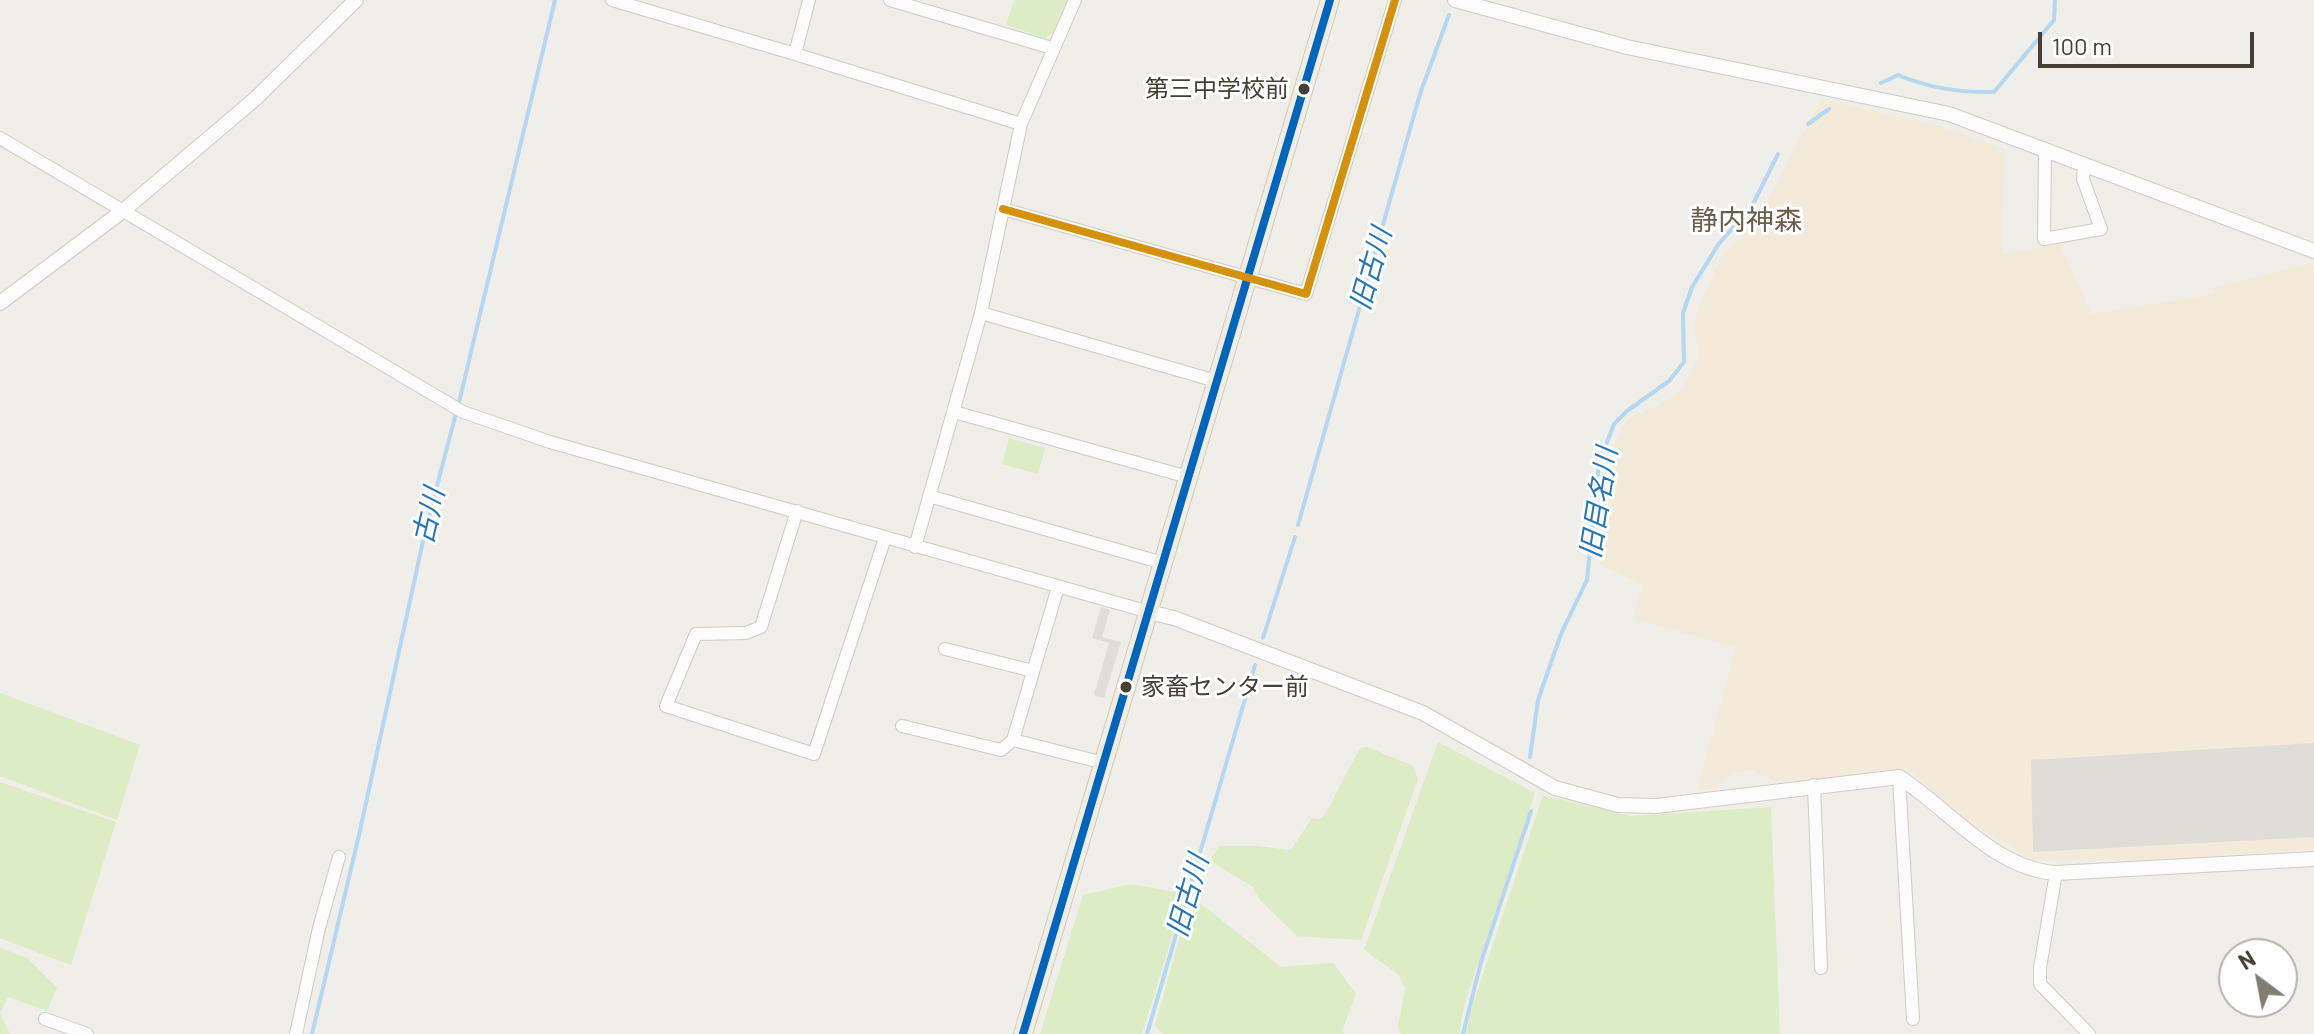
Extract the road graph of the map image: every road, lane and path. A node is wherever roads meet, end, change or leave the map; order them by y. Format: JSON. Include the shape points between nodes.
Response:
{"nodes":[{"id":1,"x":356,"y":0,"type":"edge"},
{"id":2,"x":612,"y":0,"type":"edge"},
{"id":3,"x":809,"y":0,"type":"edge"},
{"id":4,"x":890,"y":0,"type":"edge"},
{"id":5,"x":1075,"y":0,"type":"edge"},
{"id":6,"x":1330,"y":0,"type":"edge"},
{"id":7,"x":1395,"y":0,"type":"edge"},
{"id":8,"x":1455,"y":0,"type":"edge"},
{"id":9,"x":1052,"y":48,"type":"junction"},
{"id":10,"x":795,"y":54,"type":"junction"},
{"id":11,"x":1021,"y":124,"type":"junction"},
{"id":12,"x":0,"y":138,"type":"edge"},
{"id":13,"x":2045,"y":149,"type":"junction"},
{"id":14,"x":2084,"y":164,"type":"junction"},
{"id":15,"x":1003,"y":209,"type":"junction"},
{"id":16,"x":124,"y":210,"type":"junction"},
{"id":17,"x":2314,"y":251,"type":"edge"},
{"id":18,"x":1247,"y":278,"type":"junction"},
{"id":19,"x":0,"y":303,"type":"edge"},
{"id":20,"x":981,"y":313,"type":"junction"},
{"id":21,"x":1216,"y":381,"type":"junction"},
{"id":22,"x":954,"y":412,"type":"junction"},
{"id":23,"x":1188,"y":477,"type":"junction"},
{"id":24,"x":929,"y":496,"type":"junction"},
{"id":25,"x":797,"y":511,"type":"junction"},
{"id":26,"x":885,"y":538,"type":"junction"},
{"id":27,"x":915,"y":547,"type":"junction"},
{"id":28,"x":1163,"y":563,"type":"junction"},
{"id":29,"x":1058,"y":587,"type":"junction"},
{"id":30,"x":1149,"y":612,"type":"junction"},
{"id":31,"x":945,"y":649,"type":"dead end"},
{"id":32,"x":1033,"y":671,"type":"junction"},
{"id":33,"x":902,"y":726,"type":"dead end"},
{"id":34,"x":1013,"y":740,"type":"junction"},
{"id":35,"x":1104,"y":763,"type":"junction"},
{"id":36,"x":1899,"y":777,"type":"junction"},
{"id":37,"x":1814,"y":785,"type":"junction"},
{"id":38,"x":339,"y":857,"type":"dead end"},
{"id":39,"x":2314,"y":859,"type":"edge"},
{"id":40,"x":2056,"y":873,"type":"junction"},
{"id":41,"x":1821,"y":968,"type":"dead end"},
{"id":42,"x":45,"y":1019,"type":"dead end"},
{"id":43,"x":1913,"y":1019,"type":"dead end"},
{"id":44,"x":87,"y":1034,"type":"edge"},
{"id":45,"x":296,"y":1034,"type":"edge"},
{"id":46,"x":1023,"y":1034,"type":"edge"},
{"id":47,"x":2089,"y":1034,"type":"edge"}],
"edges":[{"from":1,"to":16,"type":"street","via":[[255,99]]},
{"from":2,"to":10,"type":"street"},
{"from":3,"to":10,"type":"street"},
{"from":4,"to":9,"type":"street"},
{"from":5,"to":9,"type":"street"},
{"from":6,"to":18,"type":"main road"},
{"from":7,"to":18,"type":"street","via":[[1306,294]]},
{"from":8,"to":13,"type":"street","via":[[1627,47],[1949,114]]},
{"from":9,"to":11,"type":"street"},
{"from":10,"to":11,"type":"street"},
{"from":11,"to":15,"type":"street"},
{"from":12,"to":16,"type":"street"},
{"from":13,"to":14,"type":"street"},
{"from":13,"to":14,"type":"street","via":[[2044,239],[2101,229],[2083,179]]},
{"from":14,"to":17,"type":"street"},
{"from":15,"to":18,"type":"street"},
{"from":15,"to":20,"type":"street"},
{"from":16,"to":19,"type":"street"},
{"from":16,"to":25,"type":"street","via":[[463,412],[550,442]]},
{"from":18,"to":21,"type":"main road"},
{"from":20,"to":21,"type":"street"},
{"from":20,"to":22,"type":"street"},
{"from":21,"to":23,"type":"main road"},
{"from":22,"to":23,"type":"street"},
{"from":22,"to":24,"type":"street"},
{"from":23,"to":28,"type":"main road"},
{"from":24,"to":27,"type":"street"},
{"from":24,"to":28,"type":"street"},
{"from":25,"to":26,"type":"street"},
{"from":25,"to":26,"type":"street","via":[[761,627],[746,633],[696,634],[666,706],[814,754]]},
{"from":26,"to":27,"type":"street"},
{"from":27,"to":29,"type":"street"},
{"from":28,"to":30,"type":"main road"},
{"from":29,"to":30,"type":"street"},
{"from":29,"to":32,"type":"street"},
{"from":30,"to":35,"type":"main road"},
{"from":30,"to":37,"type":"street","via":[[1423,713],[1555,788],[1584,797],[1656,806]]},
{"from":31,"to":32,"type":"street"},
{"from":32,"to":34,"type":"street"},
{"from":33,"to":34,"type":"street","via":[[1001,750]]},
{"from":34,"to":35,"type":"street"},
{"from":35,"to":46,"type":"main road"},
{"from":36,"to":37,"type":"street"},
{"from":36,"to":40,"type":"street","via":[[1991,848],[2034,872]]},
{"from":36,"to":43,"type":"street"},
{"from":37,"to":41,"type":"street"},
{"from":38,"to":45,"type":"street"},
{"from":39,"to":40,"type":"street"},
{"from":40,"to":47,"type":"street","via":[[2040,984]]},
{"from":42,"to":44,"type":"street"}]}
